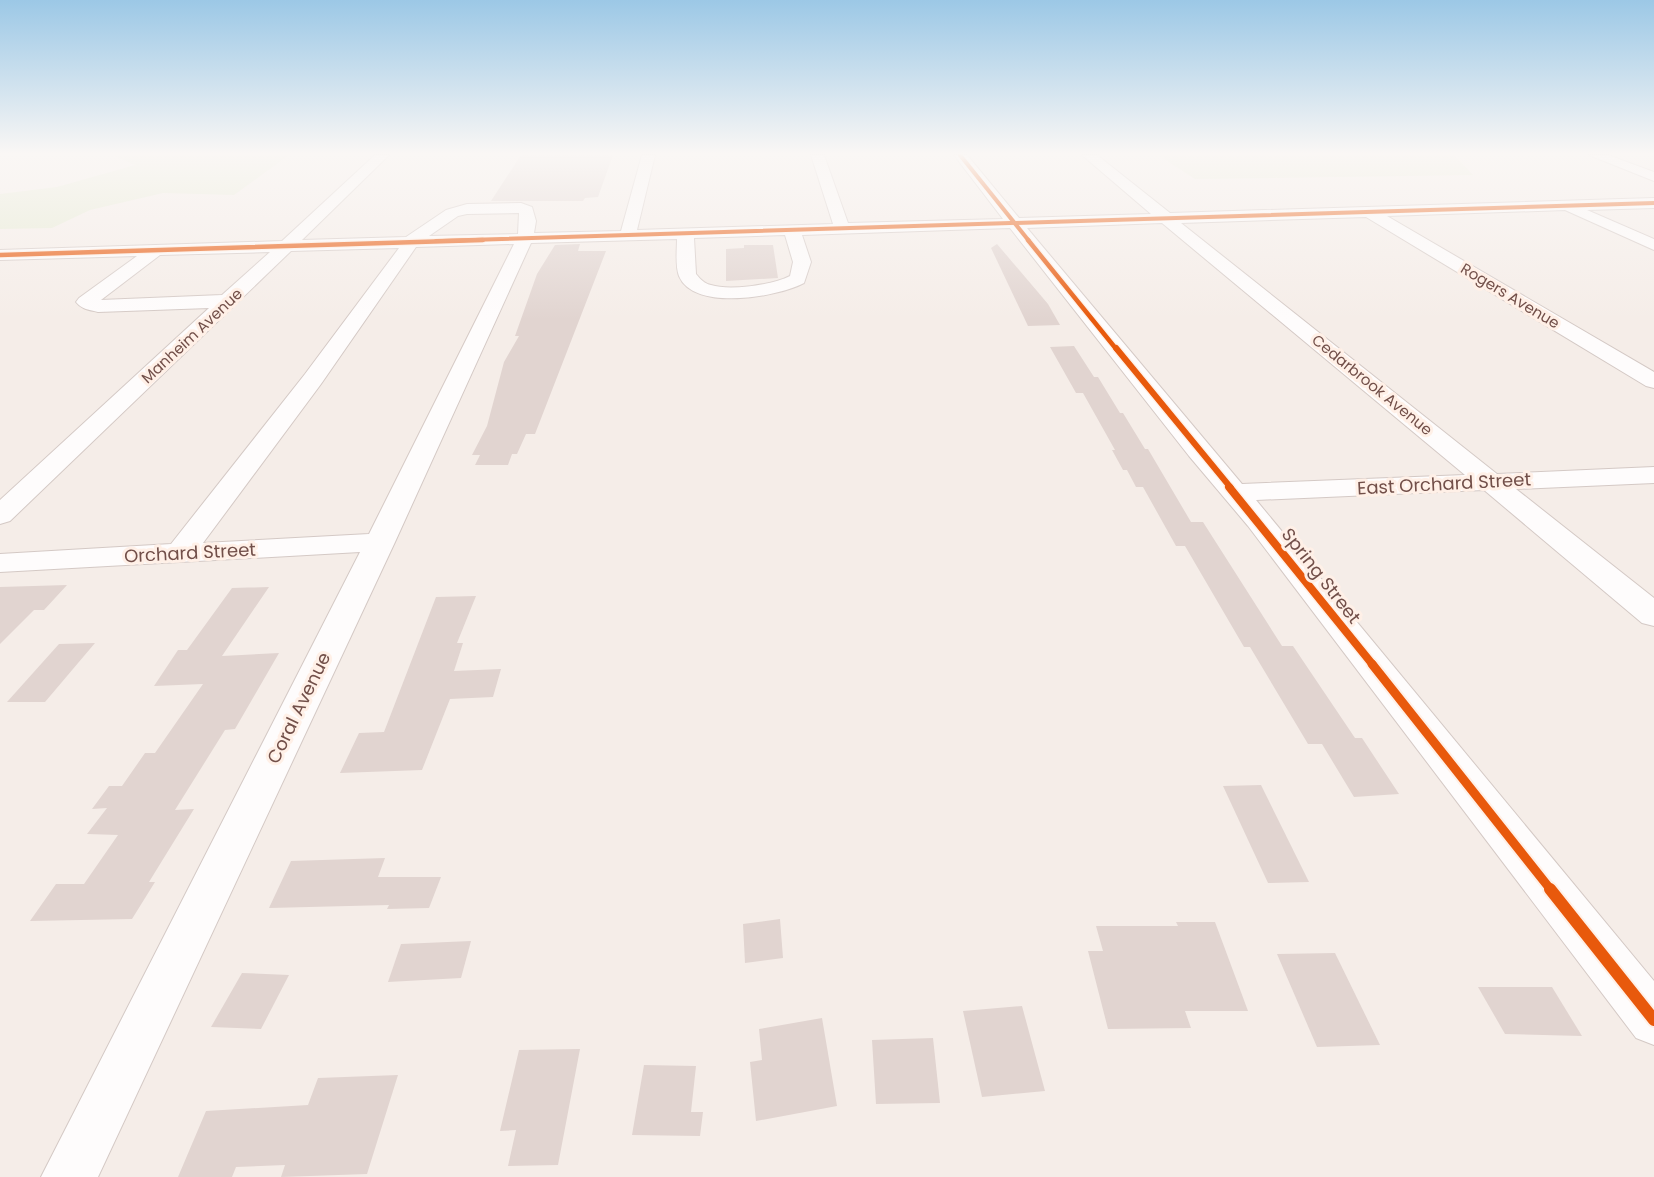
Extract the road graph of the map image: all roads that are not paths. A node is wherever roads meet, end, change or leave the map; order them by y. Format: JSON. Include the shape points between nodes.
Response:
{"nodes":[{"id":1,"x":325,"y":210,"type":"edge"},
{"id":2,"x":464,"y":210,"type":"edge"},
{"id":3,"x":527,"y":210,"type":"edge"},
{"id":4,"x":635,"y":210,"type":"edge"},
{"id":5,"x":836,"y":210,"type":"edge"},
{"id":6,"x":1004,"y":210,"type":"edge"},
{"id":7,"x":1155,"y":210,"type":"edge"},
{"id":8,"x":1402,"y":210,"type":"edge"},
{"id":9,"x":1575,"y":210,"type":"edge"},
{"id":10,"x":1367,"y":211,"type":"junction"},
{"id":11,"x":1165,"y":218,"type":"junction"},
{"id":12,"x":1014,"y":222,"type":"junction"},
{"id":13,"x":531,"y":226,"type":"junction"},
{"id":14,"x":842,"y":228,"type":"junction"},
{"id":15,"x":792,"y":230,"type":"junction"},
{"id":16,"x":685,"y":233,"type":"junction"},
{"id":17,"x":628,"y":235,"type":"junction"},
{"id":18,"x":412,"y":241,"type":"junction"},
{"id":19,"x":288,"y":245,"type":"junction"},
{"id":20,"x":1654,"y":245,"type":"edge"},
{"id":21,"x":157,"y":249,"type":"junction"},
{"id":22,"x":22,"y":254,"type":"junction"},
{"id":23,"x":0,"y":255,"type":"edge"},
{"id":24,"x":0,"y":267,"type":"edge"},
{"id":25,"x":230,"y":301,"type":"junction"},
{"id":26,"x":1654,"y":381,"type":"edge"},
{"id":27,"x":1654,"y":475,"type":"edge"},
{"id":28,"x":1491,"y":482,"type":"junction"},
{"id":29,"x":1235,"y":493,"type":"junction"},
{"id":30,"x":0,"y":515,"type":"edge"},
{"id":31,"x":380,"y":542,"type":"junction"},
{"id":32,"x":179,"y":554,"type":"junction"},
{"id":33,"x":0,"y":563,"type":"edge"},
{"id":34,"x":1654,"y":615,"type":"edge"},
{"id":35,"x":1654,"y":1020,"type":"edge"},
{"id":36,"x":69,"y":1177,"type":"edge"}],
"edges":[{"from":1,"to":19,"type":"street","name":"Manheim Avenue"},
{"from":2,"to":18,"type":"street","via":[[452,213]]},
{"from":3,"to":13,"type":"street"},
{"from":4,"to":17,"type":"street"},
{"from":5,"to":14,"type":"street"},
{"from":6,"to":12,"type":"street","name":"Spring Street"},
{"from":7,"to":11,"type":"street","name":"Cedarbrook Avenue"},
{"from":8,"to":10,"type":"street"},
{"from":9,"to":20,"type":"street"},
{"from":10,"to":11,"type":"street"},
{"from":10,"to":26,"type":"street","name":"Rogers Avenue"},
{"from":11,"to":12,"type":"street"},
{"from":11,"to":28,"type":"street","name":"Cedarbrook Avenue"},
{"from":12,"to":14,"type":"street"},
{"from":12,"to":29,"type":"street","name":"Spring Street"},
{"from":13,"to":17,"type":"street"},
{"from":13,"to":18,"type":"street"},
{"from":13,"to":31,"type":"street","name":"Coral Avenue"},
{"from":14,"to":15,"type":"street"},
{"from":15,"to":16,"type":"street"},
{"from":15,"to":16,"type":"street","via":[[802,262],[798,279],[778,288],[747,290],[704,290],[690,281]]},
{"from":16,"to":17,"type":"street"},
{"from":18,"to":19,"type":"street"},
{"from":18,"to":32,"type":"street","via":[[314,379]]},
{"from":19,"to":21,"type":"street"},
{"from":19,"to":25,"type":"street","name":"Manheim Avenue"},
{"from":21,"to":22,"type":"street"},
{"from":21,"to":25,"type":"street","via":[[86,302],[98,306]]},
{"from":22,"to":23,"type":"street"},
{"from":22,"to":24,"type":"street"},
{"from":25,"to":30,"type":"street","name":"Manheim Avenue"},
{"from":27,"to":28,"type":"street","name":"East Orchard Street"},
{"from":28,"to":29,"type":"street","name":"East Orchard Street"},
{"from":28,"to":34,"type":"street","name":"Cedarbrook Avenue"},
{"from":29,"to":35,"type":"street","name":"Spring Street"},
{"from":31,"to":32,"type":"street","name":"Orchard Street"},
{"from":31,"to":36,"type":"street","name":"Coral Avenue"},
{"from":32,"to":33,"type":"street","name":"Orchard Street"}]}
